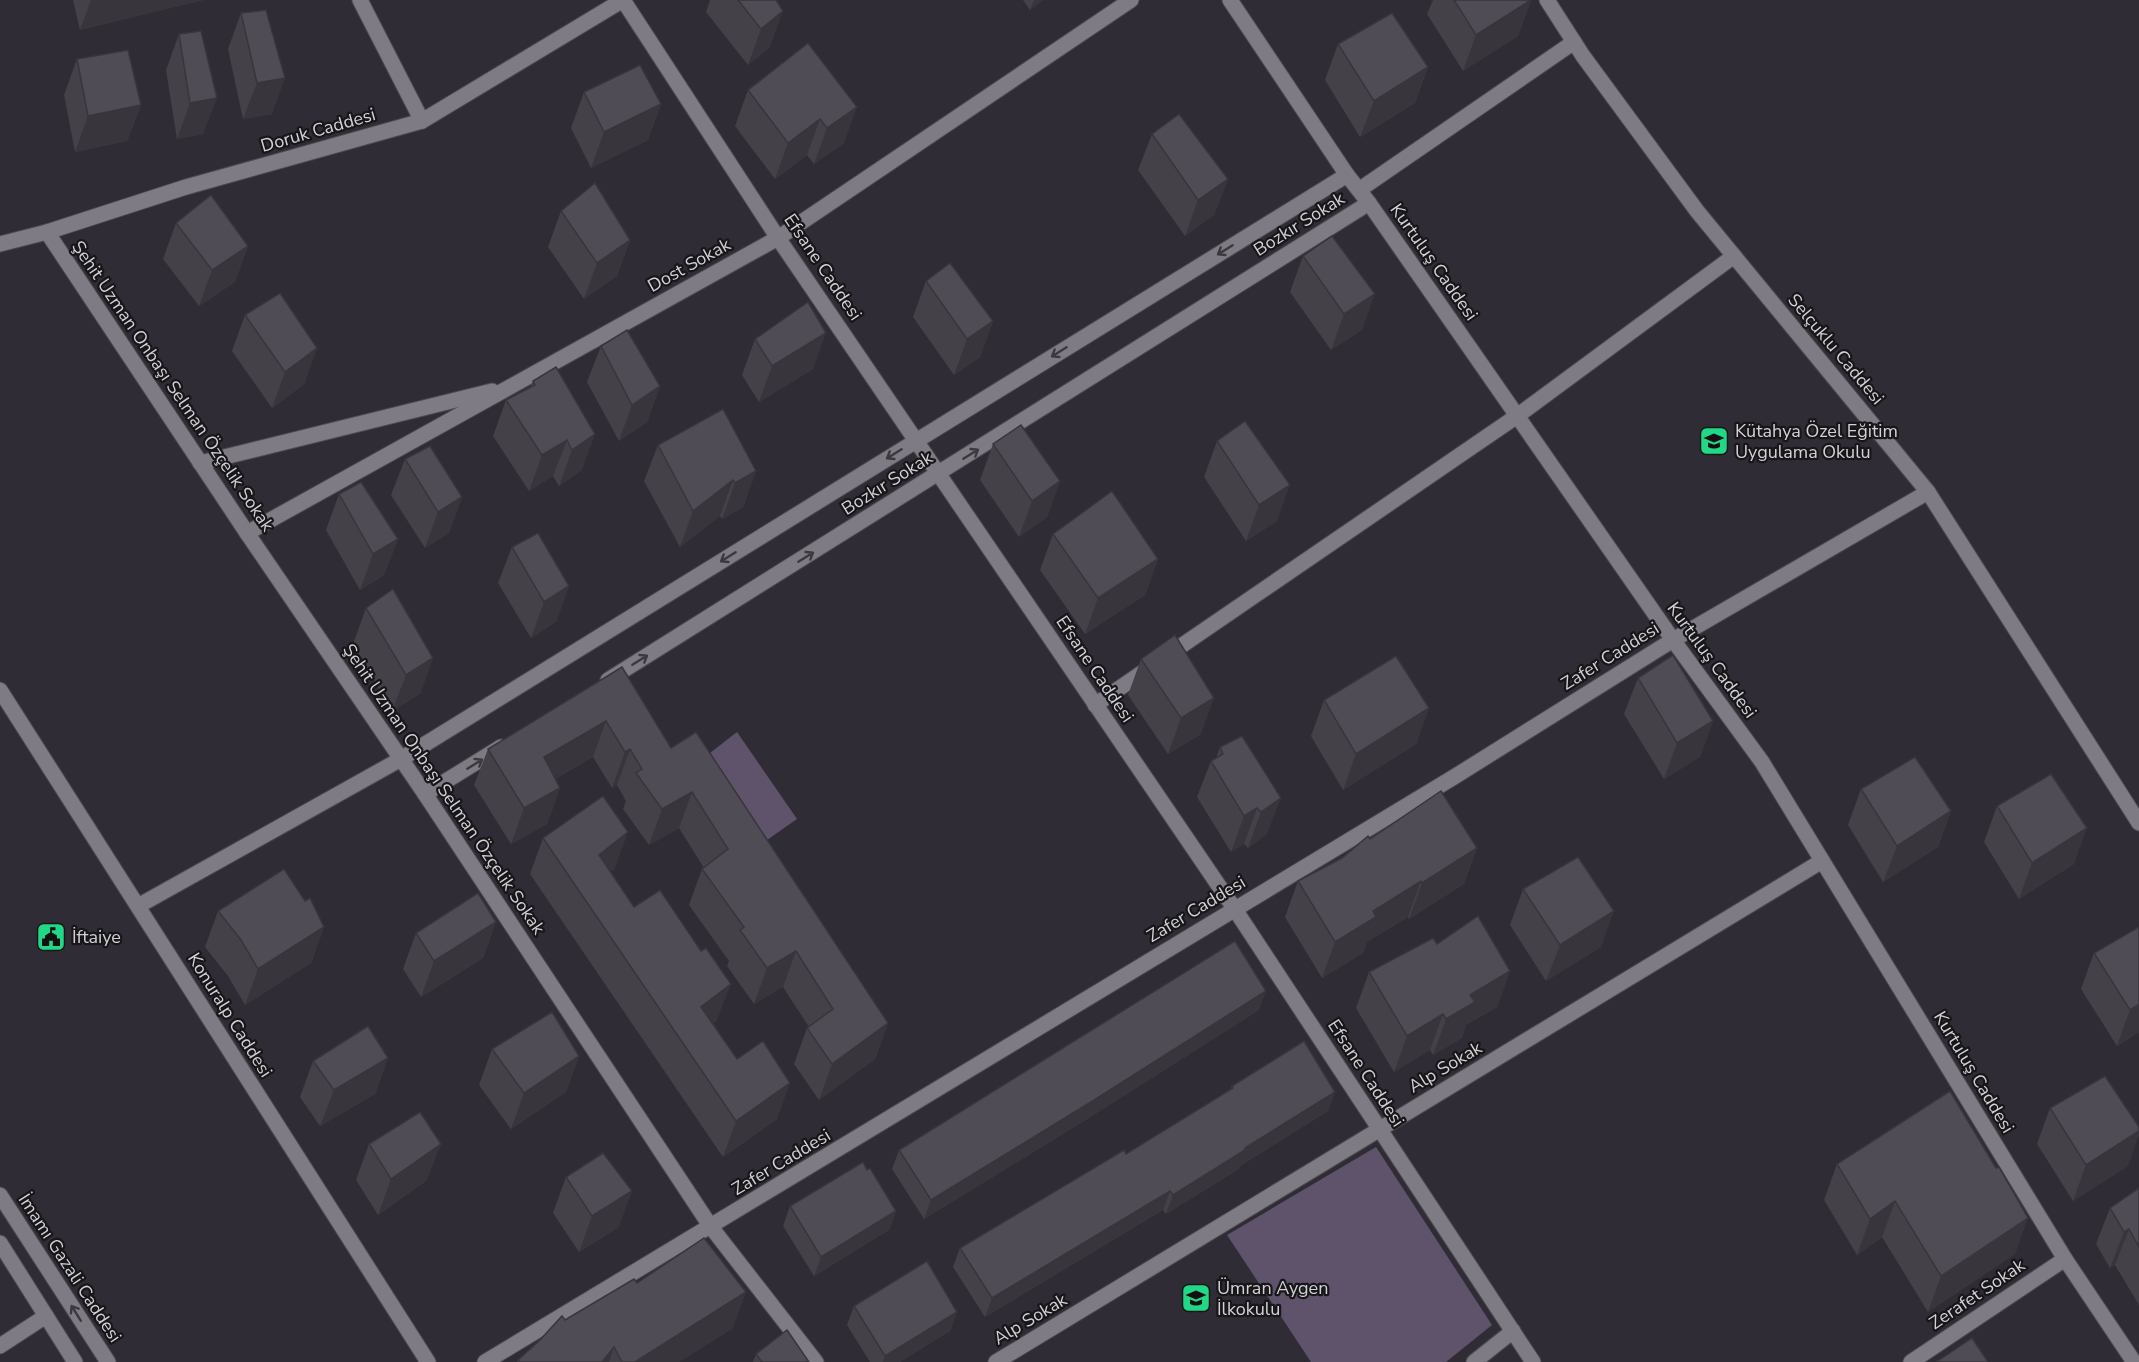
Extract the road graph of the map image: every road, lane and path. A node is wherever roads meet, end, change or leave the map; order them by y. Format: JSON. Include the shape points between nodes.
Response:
{"nodes":[{"id":1,"x":360,"y":0,"type":"edge"},
{"id":2,"x":623,"y":0,"type":"edge"},
{"id":3,"x":1131,"y":0,"type":"edge"},
{"id":4,"x":1230,"y":0,"type":"edge"},
{"id":5,"x":1547,"y":0,"type":"edge"},
{"id":6,"x":1574,"y":42,"type":"junction"},
{"id":7,"x":422,"y":121,"type":"junction"},
{"id":8,"x":1347,"y":175,"type":"junction"},
{"id":9,"x":1359,"y":190,"type":"junction"},
{"id":10,"x":1369,"y":203,"type":"junction"},
{"id":11,"x":47,"y":232,"type":"junction"},
{"id":12,"x":778,"y":238,"type":"junction"},
{"id":13,"x":0,"y":244,"type":"edge"},
{"id":14,"x":1734,"y":256,"type":"junction"},
{"id":15,"x":511,"y":386,"type":"junction"},
{"id":16,"x":1517,"y":416,"type":"junction"},
{"id":17,"x":917,"y":440,"type":"junction"},
{"id":18,"x":201,"y":463,"type":"junction"},
{"id":19,"x":940,"y":473,"type":"junction"},
{"id":20,"x":1928,"y":492,"type":"junction"},
{"id":21,"x":247,"y":533,"type":"junction"},
{"id":22,"x":1673,"y":640,"type":"junction"},
{"id":23,"x":597,"y":687,"type":"edge"},
{"id":24,"x":0,"y":690,"type":"edge"},
{"id":25,"x":1095,"y":705,"type":"junction"},
{"id":26,"x":516,"y":738,"type":"edge"},
{"id":27,"x":401,"y":759,"type":"junction"},
{"id":28,"x":425,"y":794,"type":"junction"},
{"id":29,"x":2139,"y":823,"type":"edge"},
{"id":30,"x":1822,"y":861,"type":"junction"},
{"id":31,"x":138,"y":906,"type":"junction"},
{"id":32,"x":1234,"y":908,"type":"junction"},
{"id":33,"x":1380,"y":1129,"type":"junction"},
{"id":34,"x":0,"y":1195,"type":"edge"},
{"id":35,"x":711,"y":1227,"type":"junction"},
{"id":36,"x":0,"y":1243,"type":"edge"},
{"id":37,"x":2065,"y":1259,"type":"junction"},
{"id":38,"x":46,"y":1316,"type":"junction"},
{"id":39,"x":1513,"y":1331,"type":"junction"},
{"id":40,"x":0,"y":1346,"type":"edge"},
{"id":41,"x":75,"y":1362,"type":"edge"},
{"id":42,"x":108,"y":1362,"type":"edge"},
{"id":43,"x":428,"y":1362,"type":"edge"},
{"id":44,"x":485,"y":1362,"type":"edge"},
{"id":45,"x":816,"y":1362,"type":"edge"},
{"id":46,"x":996,"y":1362,"type":"edge"},
{"id":47,"x":1474,"y":1362,"type":"edge"},
{"id":48,"x":1533,"y":1362,"type":"edge"},
{"id":49,"x":1911,"y":1362,"type":"edge"},
{"id":50,"x":2134,"y":1362,"type":"edge"}],
"edges":[{"from":1,"to":7,"type":"street"},
{"from":2,"to":7,"type":"street","name":"Doruk Caddesi"},
{"from":2,"to":12,"type":"street","name":"Efsane Caddesi"},
{"from":3,"to":12,"type":"street","name":"Dost Sokak"},
{"from":4,"to":8,"type":"street","name":"Kurtuluş Caddesi"},
{"from":5,"to":6,"type":"street","name":"Selçuklu Caddesi"},
{"from":6,"to":9,"type":"street"},
{"from":6,"to":14,"type":"street","name":"Selçuklu Caddesi"},
{"from":7,"to":11,"type":"street","name":"Doruk Caddesi","via":[[186,187]]},
{"from":8,"to":9,"type":"street","name":"Kurtuluş Caddesi"},
{"from":8,"to":17,"type":"street","name":"Bozkır Sokak","one_way":true},
{"from":9,"to":10,"type":"street","name":"Kurtuluş Caddesi"},
{"from":10,"to":16,"type":"street","name":"Kurtuluş Caddesi"},
{"from":19,"to":10,"type":"street","name":"Bozkır Sokak","one_way":true},
{"from":11,"to":13,"type":"street","name":"Doruk Caddesi"},
{"from":11,"to":18,"type":"street","name":"Şehit Uzman Onbaşı Selman Özçelik Sokak"},
{"from":12,"to":15,"type":"street","name":"Dost Sokak"},
{"from":12,"to":17,"type":"street","name":"Efsane Caddesi"},
{"from":14,"to":16,"type":"street"},
{"from":14,"to":20,"type":"street","name":"Selçuklu Caddesi"},
{"from":15,"to":18,"type":"street"},
{"from":15,"to":21,"type":"street","name":"Dost Sokak"},
{"from":16,"to":22,"type":"street","name":"Kurtuluş Caddesi"},
{"from":16,"to":25,"type":"street"},
{"from":17,"to":19,"type":"street","name":"Efsane Caddesi"},
{"from":17,"to":27,"type":"street","name":"Bozkır Sokak","one_way":true},
{"from":18,"to":21,"type":"street","name":"Şehit Uzman Onbaşı Selman Özçelik Sokak"},
{"from":23,"to":19,"type":"street","name":"Bozkır Sokak","one_way":true},
{"from":19,"to":25,"type":"street","name":"Efsane Caddesi"},
{"from":20,"to":22,"type":"street","name":"Zafer Caddesi"},
{"from":20,"to":29,"type":"street","name":"Selçuklu Caddesi"},
{"from":21,"to":27,"type":"street","name":"Şehit Uzman Onbaşı Selman Özçelik Sokak"},
{"from":22,"to":30,"type":"street","name":"Kurtuluş Caddesi","via":[[1762,762]]},
{"from":22,"to":32,"type":"street","name":"Zafer Caddesi"},
{"from":24,"to":31,"type":"street","name":"Konuralp Caddesi"},
{"from":25,"to":32,"type":"street","name":"Efsane Caddesi"},
{"from":28,"to":26,"type":"street","one_way":true},
{"from":27,"to":28,"type":"street","name":"Şehit Uzman Onbaşı Selman Özçelik Sokak"},
{"from":27,"to":31,"type":"street","name":"Bozkır Sokak"},
{"from":28,"to":35,"type":"street","name":"Şehit Uzman Onbaşı Selman Özçelik Sokak"},
{"from":30,"to":33,"type":"street","name":"Alp Sokak"},
{"from":30,"to":37,"type":"street","name":"Kurtuluş Caddesi"},
{"from":31,"to":43,"type":"street","name":"Konuralp Caddesi"},
{"from":32,"to":33,"type":"street","name":"Efsane Caddesi"},
{"from":32,"to":35,"type":"street","name":"Zafer Caddesi"},
{"from":33,"to":39,"type":"street","name":"Efsane Caddesi"},
{"from":33,"to":46,"type":"street","name":"Alp Sokak"},
{"from":42,"to":34,"type":"street","name":"İmamı Gazali Caddesi","one_way":true},
{"from":35,"to":44,"type":"street","name":"Zafer Caddesi"},
{"from":35,"to":45,"type":"street","name":"Şehit Uzman Onbaşı Selman Özçelik Sokak"},
{"from":36,"to":38,"type":"street"},
{"from":37,"to":49,"type":"street","name":"Zerafet Sokak"},
{"from":37,"to":50,"type":"street","name":"Kurtuluş Caddesi"},
{"from":38,"to":40,"type":"street"},
{"from":38,"to":41,"type":"street"},
{"from":39,"to":47,"type":"street"},
{"from":39,"to":48,"type":"street","name":"Efsane Caddesi"}]}
